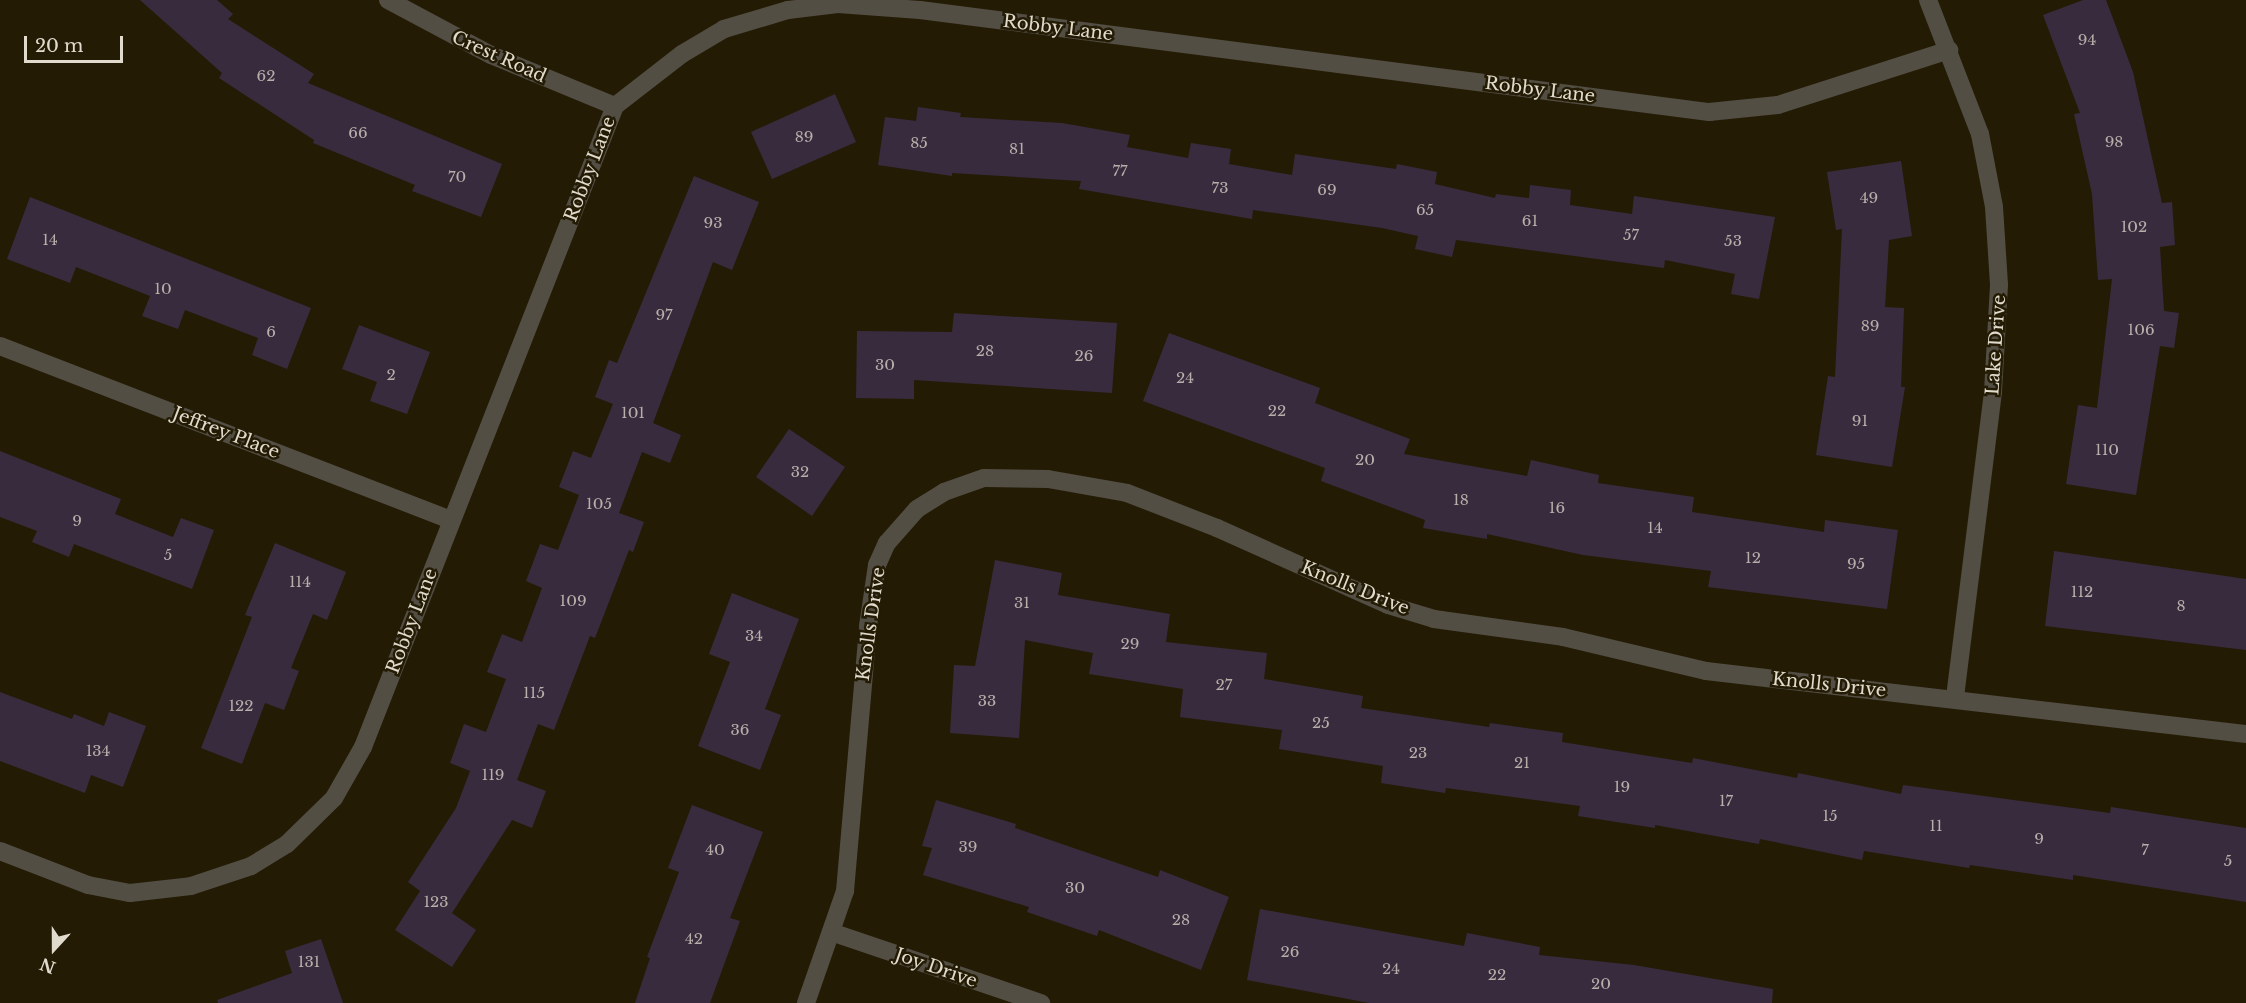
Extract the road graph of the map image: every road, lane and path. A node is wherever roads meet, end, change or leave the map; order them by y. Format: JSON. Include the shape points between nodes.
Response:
{"nodes":[{"id":1,"x":388,"y":0,"type":"edge"},
{"id":2,"x":1928,"y":0,"type":"edge"},
{"id":3,"x":1949,"y":50,"type":"junction"},
{"id":4,"x":615,"y":106,"type":"junction"},
{"id":5,"x":0,"y":346,"type":"edge"},
{"id":6,"x":452,"y":520,"type":"junction"},
{"id":7,"x":1955,"y":698,"type":"junction"},
{"id":8,"x":2246,"y":734,"type":"edge"},
{"id":9,"x":0,"y":851,"type":"edge"},
{"id":10,"x":831,"y":932,"type":"junction"},
{"id":11,"x":806,"y":1003,"type":"edge"},
{"id":12,"x":1041,"y":1003,"type":"edge"}],
"edges":[{"from":1,"to":4,"type":"street","name":"Crest Road","via":[[491,55]]},
{"from":2,"to":3,"type":"street","name":"Lake Drive"},
{"from":3,"to":4,"type":"street","name":"Robby Lane","via":[[1778,105],[1709,112],[920,10],[838,4],[788,10],[724,29],[682,54]]},
{"from":3,"to":7,"type":"street","name":"Lake Drive","via":[[1980,134],[1994,207],[2000,285],[1993,392]]},
{"from":4,"to":6,"type":"street","name":"Robby Lane"},
{"from":5,"to":6,"type":"street","name":"Jeffrey Place"},
{"from":6,"to":9,"type":"street","name":"Robby Lane","via":[[363,747],[334,798],[287,844],[251,866],[191,886],[130,893],[88,885]]},
{"from":7,"to":8,"type":"street","name":"Knolls Drive"},
{"from":7,"to":10,"type":"street","name":"Knolls Drive","via":[[1706,671],[1563,637],[1434,619],[1388,605],[1127,493],[1048,479],[984,478],[944,492],[917,509],[887,543],[877,565],[845,891]]},
{"from":10,"to":11,"type":"street","name":"Knolls Drive"},
{"from":10,"to":12,"type":"street","name":"Joy Drive"}]}
